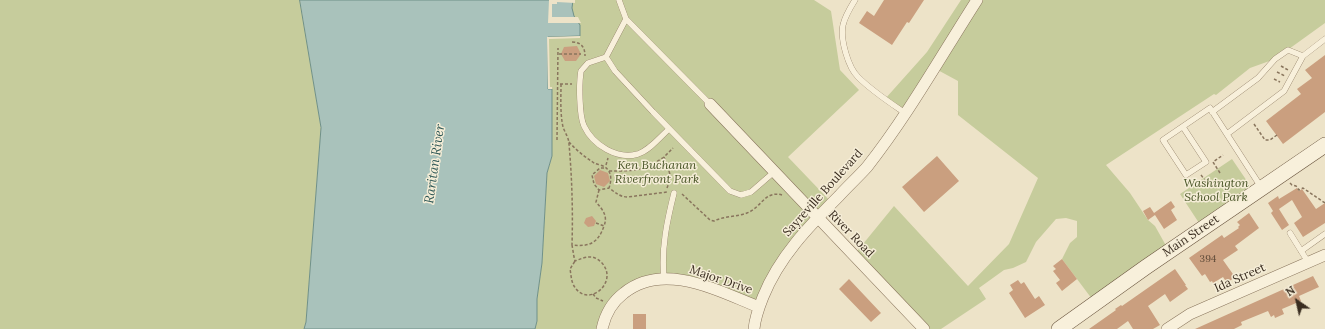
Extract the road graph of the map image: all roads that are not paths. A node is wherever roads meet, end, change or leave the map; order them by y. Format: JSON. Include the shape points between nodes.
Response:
{"nodes":[{"id":1,"x":619,"y":0,"type":"edge"},
{"id":2,"x":855,"y":0,"type":"edge"},
{"id":3,"x":977,"y":0,"type":"edge"},
{"id":4,"x":626,"y":19,"type":"junction"},
{"id":5,"x":1325,"y":39,"type":"edge"},
{"id":6,"x":1303,"y":56,"type":"junction"},
{"id":7,"x":606,"y":57,"type":"junction"},
{"id":8,"x":710,"y":104,"type":"joint"},
{"id":9,"x":1212,"y":112,"type":"junction"},
{"id":10,"x":905,"y":113,"type":"junction"},
{"id":11,"x":1183,"y":127,"type":"junction"},
{"id":12,"x":669,"y":129,"type":"junction"},
{"id":13,"x":1227,"y":134,"type":"junction"},
{"id":14,"x":1325,"y":145,"type":"edge"},
{"id":15,"x":774,"y":172,"type":"junction"},
{"id":16,"x":1262,"y":188,"type":"junction"},
{"id":17,"x":674,"y":193,"type":"road end"},
{"id":18,"x":818,"y":218,"type":"junction"},
{"id":19,"x":1290,"y":233,"type":"dead end"},
{"id":20,"x":1325,"y":234,"type":"edge"},
{"id":21,"x":1301,"y":251,"type":"junction"},
{"id":22,"x":1325,"y":255,"type":"edge"},
{"id":23,"x":1308,"y":262,"type":"junction"},
{"id":24,"x":664,"y":278,"type":"junction"},
{"id":25,"x":759,"y":307,"type":"junction"},
{"id":26,"x":602,"y":329,"type":"edge"},
{"id":27,"x":754,"y":329,"type":"edge"},
{"id":28,"x":924,"y":329,"type":"edge"},
{"id":29,"x":1059,"y":329,"type":"edge"},
{"id":30,"x":1167,"y":329,"type":"edge"}],
"edges":[{"from":1,"to":4,"type":"lane"},
{"from":2,"to":10,"type":"lane","via":[[843,26],[844,49],[851,68],[878,94]]},
{"from":3,"to":10,"type":"street","name":"Sayreville Boulevard"},
{"from":4,"to":7,"type":"lane"},
{"from":4,"to":8,"type":"lane"},
{"from":5,"to":6,"type":"lane"},
{"from":6,"to":9,"type":"lane","via":[[1288,50],[1275,58],[1258,78]]},
{"from":6,"to":13,"type":"lane","via":[[1284,91]]},
{"from":7,"to":12,"type":"lane"},
{"from":7,"to":12,"type":"lane","via":[[588,63],[582,68],[580,75],[581,116],[584,127],[593,138],[615,154],[639,154]]},
{"from":8,"to":15,"type":"street","name":"River Road"},
{"from":9,"to":11,"type":"lane","via":[[1210,108]]},
{"from":9,"to":13,"type":"lane"},
{"from":10,"to":18,"type":"street","name":"Sayreville Boulevard","via":[[866,168]]},
{"from":11,"to":11,"type":"lane","via":[[1163,140],[1186,175],[1206,162]]},
{"from":12,"to":15,"type":"lane","via":[[730,191],[741,195],[751,192]]},
{"from":13,"to":16,"type":"lane"},
{"from":14,"to":16,"type":"main road","name":"Main Street"},
{"from":15,"to":18,"type":"street","name":"River Road"},
{"from":16,"to":29,"type":"main road","name":"Main Street"},
{"from":17,"to":24,"type":"lane","via":[[664,242]]},
{"from":18,"to":25,"type":"street","name":"Sayreville Boulevard","via":[[780,263]]},
{"from":18,"to":28,"type":"street","name":"River Road"},
{"from":19,"to":21,"type":"lane"},
{"from":20,"to":21,"type":"lane"},
{"from":21,"to":23,"type":"lane"},
{"from":22,"to":23,"type":"street","name":"Ida Street"},
{"from":23,"to":30,"type":"street","name":"Ida Street","via":[[1190,314]]},
{"from":24,"to":25,"type":"street","name":"Major Drive","via":[[680,279]]},
{"from":24,"to":26,"type":"street","name":"Major Drive","via":[[641,282],[620,296],[604,319]]},
{"from":25,"to":27,"type":"street","name":"Sayreville Boulevard"}]}
